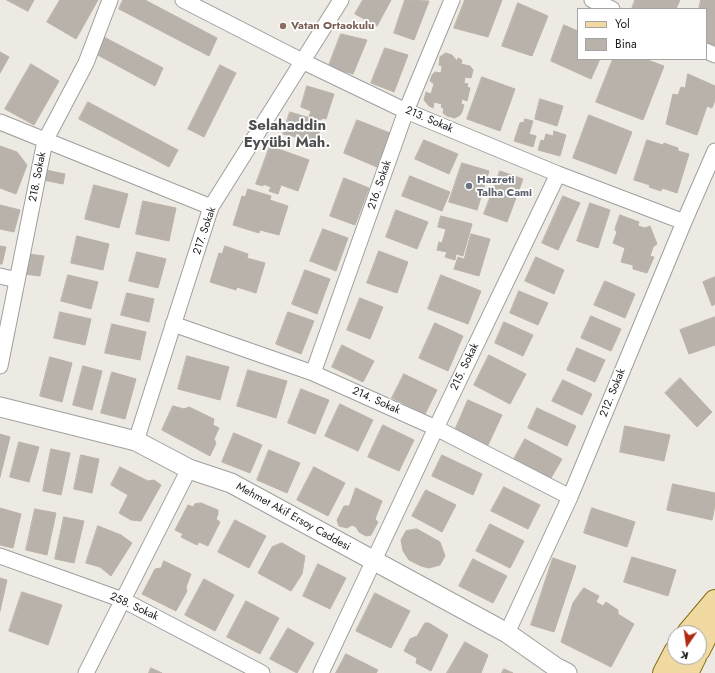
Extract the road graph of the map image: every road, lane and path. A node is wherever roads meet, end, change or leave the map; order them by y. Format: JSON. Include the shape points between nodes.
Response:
{"nodes":[{"id":1,"x":110,"y":0,"type":"edge"},
{"id":2,"x":183,"y":0,"type":"edge"},
{"id":3,"x":341,"y":0,"type":"edge"},
{"id":4,"x":452,"y":0,"type":"edge"},
{"id":5,"x":592,"y":0,"type":"edge"},
{"id":6,"x":610,"y":8,"type":"edge"},
{"id":7,"x":304,"y":62,"type":"junction"},
{"id":8,"x":406,"y":111,"type":"junction"},
{"id":9,"x":0,"y":122,"type":"edge"},
{"id":10,"x":45,"y":141,"type":"junction"},
{"id":11,"x":715,"y":151,"type":"edge"},
{"id":12,"x":558,"y":174,"type":"junction"},
{"id":13,"x":212,"y":207,"type":"junction"},
{"id":14,"x":684,"y":222,"type":"junction"},
{"id":15,"x":0,"y":276,"type":"edge"},
{"id":16,"x":17,"y":280,"type":"junction"},
{"id":17,"x":173,"y":324,"type":"junction"},
{"id":18,"x":0,"y":366,"type":"edge"},
{"id":19,"x":313,"y":373,"type":"junction"},
{"id":20,"x":0,"y":407,"type":"edge"},
{"id":21,"x":436,"y":428,"type":"junction"},
{"id":22,"x":136,"y":441,"type":"junction"},
{"id":23,"x":189,"y":469,"type":"junction"},
{"id":24,"x":570,"y":497,"type":"junction"},
{"id":25,"x":0,"y":556,"type":"edge"},
{"id":26,"x":374,"y":561,"type":"junction"},
{"id":27,"x":123,"y":600,"type":"junction"},
{"id":28,"x":715,"y":601,"type":"edge"},
{"id":29,"x":715,"y":618,"type":"edge"},
{"id":30,"x":695,"y":625,"type":"edge"},
{"id":31,"x":507,"y":633,"type":"junction"},
{"id":32,"x":707,"y":634,"type":"edge"},
{"id":33,"x":559,"y":671,"type":"edge"},
{"id":34,"x":259,"y":672,"type":"edge"},
{"id":35,"x":86,"y":673,"type":"edge"},
{"id":36,"x":321,"y":673,"type":"edge"}],
"edges":[{"from":1,"to":10,"type":"street","name":"218. Sokak","via":[[86,63]]},
{"from":2,"to":7,"type":"street","name":"213. Sokak"},
{"from":3,"to":7,"type":"street","name":"217. Sokak"},
{"from":4,"to":8,"type":"street","name":"216. Sokak"},
{"from":5,"to":6,"type":"street"},
{"from":7,"to":8,"type":"street","name":"213. Sokak"},
{"from":7,"to":13,"type":"street","name":"217. Sokak"},
{"from":8,"to":12,"type":"street","name":"213. Sokak"},
{"from":8,"to":19,"type":"street","name":"216. Sokak"},
{"from":9,"to":10,"type":"street"},
{"from":10,"to":13,"type":"street"},
{"from":10,"to":16,"type":"street","name":"218. Sokak"},
{"from":11,"to":14,"type":"street","name":"212. Sokak"},
{"from":12,"to":14,"type":"street","name":"213. Sokak"},
{"from":12,"to":21,"type":"street","name":"215. Sokak"},
{"from":13,"to":17,"type":"street","name":"217. Sokak"},
{"from":14,"to":24,"type":"street","name":"212. Sokak"},
{"from":15,"to":16,"type":"street"},
{"from":16,"to":18,"type":"street","name":"218. Sokak"},
{"from":17,"to":19,"type":"street","name":"214. Sokak"},
{"from":17,"to":22,"type":"street","name":"217. Sokak"},
{"from":19,"to":21,"type":"street","name":"214. Sokak"},
{"from":20,"to":22,"type":"street","name":"Mehmet Akif Ersoy Caddesi"},
{"from":21,"to":24,"type":"street","name":"214. Sokak"},
{"from":21,"to":26,"type":"street","name":"215. Sokak"},
{"from":22,"to":23,"type":"street","name":"Mehmet Akif Ersoy Caddesi"},
{"from":23,"to":26,"type":"street","name":"Mehmet Akif Ersoy Caddesi","via":[[231,483]]},
{"from":23,"to":27,"type":"street"},
{"from":24,"to":31,"type":"street","name":"212. Sokak"},
{"from":25,"to":27,"type":"street","name":"258. Sokak"},
{"from":26,"to":31,"type":"street","name":"Mehmet Akif Ersoy Caddesi"},
{"from":26,"to":36,"type":"street","name":"215. Sokak"},
{"from":27,"to":34,"type":"street","name":"258. Sokak"},
{"from":27,"to":35,"type":"street"},
{"from":28,"to":30,"type":"main road"},
{"from":29,"to":32,"type":"main road"},
{"from":31,"to":33,"type":"street","name":"Mehmet Akif Ersoy Caddesi"}]}
